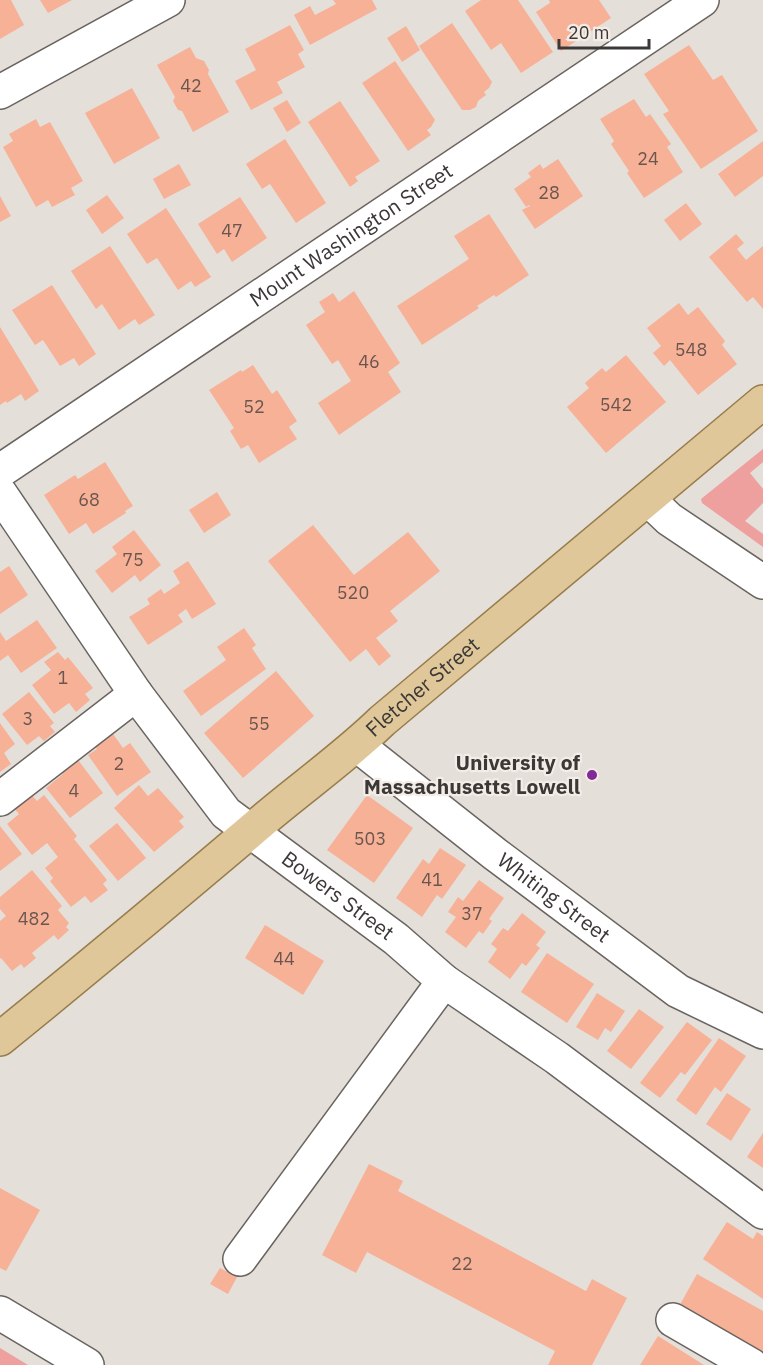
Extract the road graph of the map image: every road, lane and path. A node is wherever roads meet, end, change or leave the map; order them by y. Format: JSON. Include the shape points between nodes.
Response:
{"nodes":[{"id":1,"x":168,"y":0,"type":"edge"},
{"id":2,"x":702,"y":0,"type":"edge"},
{"id":3,"x":0,"y":92,"type":"edge"},
{"id":4,"x":763,"y":402,"type":"edge"},
{"id":5,"x":0,"y":471,"type":"edge"},
{"id":6,"x":0,"y":493,"type":"edge"},
{"id":7,"x":648,"y":499,"type":"junction"},
{"id":8,"x":763,"y":582,"type":"edge"},
{"id":9,"x":136,"y":694,"type":"junction"},
{"id":10,"x":357,"y":745,"type":"junction"},
{"id":11,"x":0,"y":799,"type":"edge"},
{"id":12,"x":251,"y":831,"type":"junction"},
{"id":13,"x":444,"y":981,"type":"junction"},
{"id":14,"x":763,"y":1032,"type":"edge"},
{"id":15,"x":0,"y":1039,"type":"edge"},
{"id":16,"x":763,"y":1212,"type":"edge"},
{"id":17,"x":240,"y":1259,"type":"dead end"},
{"id":18,"x":0,"y":1313,"type":"edge"},
{"id":19,"x":674,"y":1320,"type":"dead end"},
{"id":20,"x":87,"y":1365,"type":"edge"},
{"id":21,"x":751,"y":1365,"type":"edge"}],
"edges":[{"from":1,"to":3,"type":"street"},
{"from":2,"to":5,"type":"street","name":"Mount Washington Street"},
{"from":4,"to":7,"type":"main road","name":"Fletcher Street"},
{"from":6,"to":9,"type":"street","name":"Bowers Street"},
{"from":7,"to":8,"type":"street","via":[[669,519]]},
{"from":7,"to":10,"type":"main road","name":"Fletcher Street"},
{"from":9,"to":11,"type":"street"},
{"from":9,"to":12,"type":"street","name":"Bowers Street","via":[[226,813]]},
{"from":10,"to":12,"type":"main road","name":"Fletcher Street"},
{"from":10,"to":14,"type":"street","name":"Whiting Street","via":[[678,991]]},
{"from":12,"to":13,"type":"street","name":"Bowers Street","via":[[396,939]]},
{"from":12,"to":15,"type":"main road","name":"Fletcher Street"},
{"from":13,"to":16,"type":"street","name":"Bowers Street","via":[[557,1058]]},
{"from":13,"to":17,"type":"street"},
{"from":18,"to":20,"type":"street"},
{"from":19,"to":21,"type":"street"}]}
